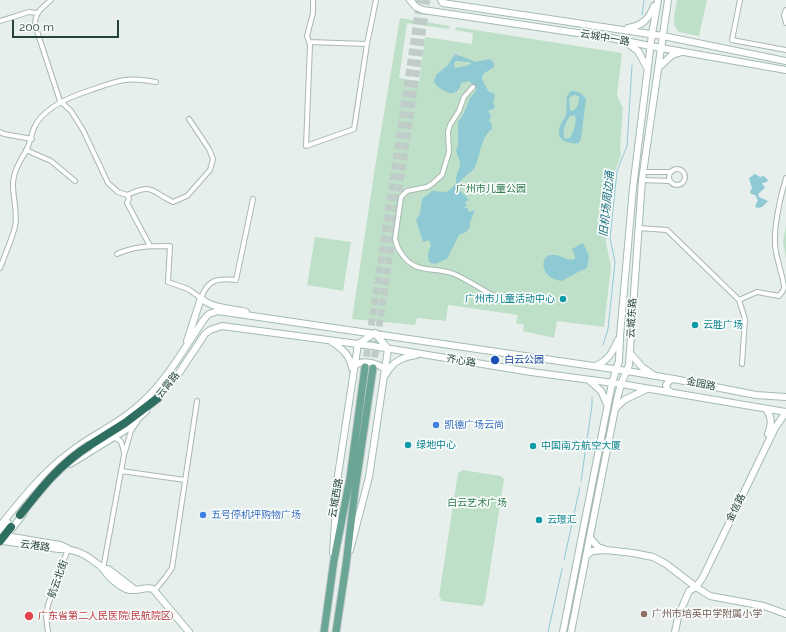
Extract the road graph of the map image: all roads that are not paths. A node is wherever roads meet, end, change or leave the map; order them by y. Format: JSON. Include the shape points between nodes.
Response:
{"nodes":[{"id":1,"x":51,"y":0,"type":"edge"},
{"id":2,"x":313,"y":0,"type":"edge"},
{"id":3,"x":376,"y":0,"type":"edge"},
{"id":4,"x":410,"y":0,"type":"edge"},
{"id":5,"x":441,"y":0,"type":"edge"},
{"id":6,"x":657,"y":0,"type":"edge"},
{"id":7,"x":668,"y":0,"type":"edge"},
{"id":8,"x":740,"y":0,"type":"edge"},
{"id":9,"x":453,"y":2,"type":"edge"},
{"id":10,"x":786,"y":10,"type":"edge"},
{"id":11,"x":37,"y":13,"type":"junction"},
{"id":12,"x":449,"y":14,"type":"junction"},
{"id":13,"x":0,"y":21,"type":"edge"},
{"id":14,"x":786,"y":23,"type":"edge"},
{"id":15,"x":614,"y":28,"type":"junction"},
{"id":16,"x":652,"y":34,"type":"junction"},
{"id":17,"x":663,"y":36,"type":"junction"},
{"id":18,"x":611,"y":38,"type":"junction"},
{"id":19,"x":622,"y":40,"type":"junction"},
{"id":20,"x":309,"y":42,"type":"junction"},
{"id":21,"x":367,"y":44,"type":"junction"},
{"id":22,"x":650,"y":46,"type":"junction"},
{"id":23,"x":661,"y":47,"type":"junction"},
{"id":24,"x":786,"y":50,"type":"edge"},
{"id":25,"x":690,"y":53,"type":"junction"},
{"id":26,"x":786,"y":60,"type":"edge"},
{"id":27,"x":659,"y":67,"type":"junction"},
{"id":28,"x":786,"y":69,"type":"edge"},
{"id":29,"x":647,"y":74,"type":"junction"},
{"id":30,"x":156,"y":82,"type":"dead end"},
{"id":31,"x":474,"y":87,"type":"dead end"},
{"id":32,"x":60,"y":102,"type":"junction"},
{"id":33,"x":189,"y":119,"type":"dead end"},
{"id":34,"x":0,"y":132,"type":"edge"},
{"id":35,"x":32,"y":139,"type":"junction"},
{"id":36,"x":26,"y":150,"type":"junction"},
{"id":37,"x":643,"y":172,"type":"junction"},
{"id":38,"x":671,"y":172,"type":"junction"},
{"id":39,"x":786,"y":178,"type":"edge"},
{"id":40,"x":642,"y":180,"type":"junction"},
{"id":41,"x":75,"y":181,"type":"dead end"},
{"id":42,"x":670,"y":181,"type":"junction"},
{"id":43,"x":127,"y":195,"type":"junction"},
{"id":44,"x":253,"y":198,"type":"dead end"},
{"id":45,"x":638,"y":228,"type":"junction"},
{"id":46,"x":150,"y":246,"type":"junction"},
{"id":47,"x":117,"y":254,"type":"dead end"},
{"id":48,"x":0,"y":268,"type":"edge"},
{"id":49,"x":496,"y":297,"type":"dead end"},
{"id":50,"x":201,"y":298,"type":"junction"},
{"id":51,"x":739,"y":300,"type":"junction"},
{"id":52,"x":257,"y":316,"type":"junction"},
{"id":53,"x":256,"y":330,"type":"junction"},
{"id":54,"x":375,"y":334,"type":"junction"},
{"id":55,"x":620,"y":336,"type":"junction"},
{"id":56,"x":321,"y":339,"type":"junction"},
{"id":57,"x":358,"y":344,"type":"junction"},
{"id":58,"x":373,"y":346,"type":"joint"},
{"id":59,"x":186,"y":347,"type":"junction"},
{"id":60,"x":388,"y":349,"type":"junction"},
{"id":61,"x":630,"y":353,"type":"junction"},
{"id":62,"x":422,"y":354,"type":"junction"},
{"id":63,"x":577,"y":364,"type":"junction"},
{"id":64,"x":742,"y":364,"type":"dead end"},
{"id":65,"x":594,"y":366,"type":"junction"},
{"id":66,"x":354,"y":369,"type":"junction"},
{"id":67,"x":385,"y":369,"type":"junction"},
{"id":68,"x":617,"y":370,"type":"junction"},
{"id":69,"x":627,"y":371,"type":"junction"},
{"id":70,"x":653,"y":375,"type":"junction"},
{"id":71,"x":574,"y":377,"type":"junction"},
{"id":72,"x":384,"y":379,"type":"junction"},
{"id":73,"x":588,"y":379,"type":"junction"},
{"id":74,"x":674,"y":379,"type":"junction"},
{"id":75,"x":612,"y":383,"type":"junction"},
{"id":76,"x":621,"y":384,"type":"junction"},
{"id":77,"x":647,"y":389,"type":"junction"},
{"id":78,"x":674,"y":394,"type":"junction"},
{"id":79,"x":756,"y":395,"type":"junction"},
{"id":80,"x":786,"y":397,"type":"edge"},
{"id":81,"x":158,"y":398,"type":"junction"},
{"id":82,"x":197,"y":401,"type":"dead end"},
{"id":83,"x":786,"y":402,"type":"edge"},
{"id":84,"x":607,"y":407,"type":"junction"},
{"id":85,"x":766,"y":409,"type":"junction"},
{"id":86,"x":147,"y":410,"type":"junction"},
{"id":87,"x":615,"y":410,"type":"junction"},
{"id":88,"x":786,"y":412,"type":"edge"},
{"id":89,"x":603,"y":427,"type":"junction"},
{"id":90,"x":772,"y":428,"type":"junction"},
{"id":91,"x":611,"y":429,"type":"junction"},
{"id":92,"x":111,"y":438,"type":"junction"},
{"id":93,"x":124,"y":455,"type":"junction"},
{"id":94,"x":52,"y":468,"type":"junction"},
{"id":95,"x":121,"y":471,"type":"junction"},
{"id":96,"x":46,"y":474,"type":"junction"},
{"id":97,"x":58,"y":474,"type":"junction"},
{"id":98,"x":185,"y":480,"type":"junction"},
{"id":99,"x":586,"y":513,"type":"junction"},
{"id":100,"x":594,"y":514,"type":"junction"},
{"id":101,"x":20,"y":515,"type":"dead end"},
{"id":102,"x":0,"y":526,"type":"edge"},
{"id":103,"x":11,"y":527,"type":"dead end"},
{"id":104,"x":0,"y":533,"type":"edge"},
{"id":105,"x":590,"y":538,"type":"junction"},
{"id":106,"x":2,"y":541,"type":"edge"},
{"id":107,"x":68,"y":549,"type":"junction"},
{"id":108,"x":606,"y":550,"type":"junction"},
{"id":109,"x":586,"y":556,"type":"junction"},
{"id":110,"x":334,"y":560,"type":"junction"},
{"id":111,"x":346,"y":564,"type":"junction"},
{"id":112,"x":103,"y":569,"type":"junction"},
{"id":113,"x":696,"y":588,"type":"junction"},
{"id":114,"x":155,"y":590,"type":"junction"},
{"id":115,"x":786,"y":614,"type":"edge"},
{"id":116,"x":326,"y":617,"type":"junction"},
{"id":117,"x":337,"y":624,"type":"junction"},
{"id":118,"x":48,"y":632,"type":"edge"},
{"id":119,"x":189,"y":632,"type":"edge"},
{"id":120,"x":320,"y":632,"type":"edge"},
{"id":121,"x":324,"y":632,"type":"edge"},
{"id":122,"x":336,"y":632,"type":"edge"},
{"id":123,"x":562,"y":632,"type":"edge"},
{"id":124,"x":571,"y":632,"type":"edge"},
{"id":125,"x":675,"y":632,"type":"edge"}],
"edges":[{"from":1,"to":11,"type":"street"},
{"from":2,"to":20,"type":"street","via":[[313,13],[307,36]]},
{"from":3,"to":21,"type":"street"},
{"from":4,"to":12,"type":"main road","name":"云城中一路","via":[[423,10]]},
{"from":5,"to":9,"type":"main road","name":"云城中一路","via":[[443,3]]},
{"from":6,"to":15,"type":"main road","via":[[650,16],[643,23],[633,27]]},
{"from":6,"to":16,"type":"main road","name":"云城东路"},
{"from":7,"to":17,"type":"main road","name":"云城东路"},
{"from":8,"to":24,"type":"street","via":[[732,40]]},
{"from":9,"to":12,"type":"main road"},
{"from":9,"to":15,"type":"main road","name":"云城中一路"},
{"from":10,"to":14,"type":"street"},
{"from":11,"to":13,"type":"street","via":[[29,12]]},
{"from":11,"to":32,"type":"street","via":[[35,25]]},
{"from":12,"to":18,"type":"main road","name":"云城中一路"},
{"from":15,"to":16,"type":"main road","name":"云城中一路"},
{"from":15,"to":18,"type":"main road","via":[[615,34]]},
{"from":16,"to":17,"type":"main road","name":"云城中一路"},
{"from":16,"to":22,"type":"main road","name":"云城东路"},
{"from":17,"to":23,"type":"main road","name":"云城东路"},
{"from":17,"to":26,"type":"main road","name":"云城中一路"},
{"from":18,"to":19,"type":"main road","name":"云城中一路"},
{"from":19,"to":22,"type":"main road","name":"云城中一路"},
{"from":19,"to":29,"type":"main road","via":[[638,51],[645,63]]},
{"from":20,"to":21,"type":"street"},
{"from":20,"to":21,"type":"street","via":[[306,146],[354,129]]},
{"from":22,"to":23,"type":"main road","name":"云城中一路"},
{"from":22,"to":29,"type":"main road","name":"云城东路"},
{"from":23,"to":25,"type":"main road","name":"云城中一路"},
{"from":23,"to":27,"type":"main road","name":"云城东路"},
{"from":25,"to":27,"type":"main road","via":[[679,52],[672,55]]},
{"from":25,"to":28,"type":"main road","name":"云城中一路"},
{"from":27,"to":37,"type":"main road","name":"云城东路"},
{"from":29,"to":55,"type":"main road","name":"云城东路","via":[[633,188]]},
{"from":30,"to":32,"type":"street","via":[[142,79],[111,82]]},
{"from":31,"to":49,"type":"street","via":[[464,97],[450,125],[449,152],[442,175],[427,187],[407,191],[401,197],[394,239],[403,256],[413,266],[450,273]]},
{"from":32,"to":35,"type":"street","via":[[38,122]]},
{"from":32,"to":43,"type":"street","via":[[71,111],[83,130],[108,183],[118,192]]},
{"from":33,"to":43,"type":"street","via":[[209,149],[213,159],[210,170],[187,196],[173,202],[150,188],[139,189]]},
{"from":34,"to":35,"type":"street"},
{"from":35,"to":36,"type":"street"},
{"from":36,"to":41,"type":"street","via":[[51,161]]},
{"from":36,"to":48,"type":"street","via":[[13,184],[15,227]]},
{"from":37,"to":38,"type":"street"},
{"from":37,"to":40,"type":"main road","name":"云城东路"},
{"from":38,"to":42,"type":"street"},
{"from":38,"to":42,"type":"street","via":[[680,171],[684,178],[679,185]]},
{"from":39,"to":51,"type":"street","via":[[775,242],[785,287],[779,296],[757,292]]},
{"from":40,"to":42,"type":"street"},
{"from":40,"to":45,"type":"main road","name":"云城东路"},
{"from":43,"to":46,"type":"street","via":[[127,203]]},
{"from":44,"to":50,"type":"street","via":[[236,280],[224,279],[210,283]]},
{"from":45,"to":51,"type":"street","via":[[667,230]]},
{"from":45,"to":61,"type":"main road","name":"云城东路"},
{"from":46,"to":47,"type":"street"},
{"from":46,"to":50,"type":"street","via":[[170,246],[168,282],[188,289]]},
{"from":50,"to":52,"type":"main road","via":[[213,305]]},
{"from":50,"to":59,"type":"main road"},
{"from":51,"to":64,"type":"street","via":[[745,319]]},
{"from":52,"to":53,"type":"main road","via":[[260,325]]},
{"from":52,"to":54,"type":"main road","name":"云霄路"},
{"from":52,"to":59,"type":"main road","name":"云霄路","via":[[213,312],[205,318]]},
{"from":53,"to":56,"type":"main road","name":"云霄路"},
{"from":53,"to":81,"type":"main road","name":"云霄路","via":[[222,326],[210,330]]},
{"from":54,"to":57,"type":"main road"},
{"from":54,"to":60,"type":"main road"},
{"from":54,"to":63,"type":"main road","name":"齐心路"},
{"from":55,"to":65,"type":"main road","via":[[611,354]]},
{"from":55,"to":68,"type":"main road","name":"云城东路"},
{"from":56,"to":57,"type":"main road","name":"云霄路"},
{"from":56,"to":66,"type":"main road","via":[[330,341],[344,350]]},
{"from":57,"to":58,"type":"main road","name":"云霄路"},
{"from":57,"to":66,"type":"main road"},
{"from":58,"to":60,"type":"main road","name":"齐心路"},
{"from":59,"to":94,"type":"main road","name":"云霄路","via":[[165,378],[139,405],[115,424],[77,447]]},
{"from":60,"to":62,"type":"main road","name":"齐心路"},
{"from":60,"to":67,"type":"main road"},
{"from":61,"to":69,"type":"main road","name":"云城东路"},
{"from":61,"to":70,"type":"main road"},
{"from":62,"to":71,"type":"main road","name":"齐心路"},
{"from":62,"to":72,"type":"main road","via":[[408,356],[395,362]]},
{"from":63,"to":65,"type":"main road","name":"齐心路"},
{"from":63,"to":71,"type":"main road"},
{"from":65,"to":68,"type":"main road","name":"齐心路"},
{"from":66,"to":67,"type":"main road","via":[[363,362],[376,364]]},
{"from":66,"to":110,"type":"main road","via":[[338,475]]},
{"from":67,"to":72,"type":"main road"},
{"from":68,"to":69,"type":"main road","name":"金园路"},
{"from":68,"to":75,"type":"main road","name":"云城东路"},
{"from":69,"to":70,"type":"main road","name":"金园路"},
{"from":69,"to":76,"type":"main road","name":"云城东路"},
{"from":70,"to":74,"type":"main road","name":"金园路"},
{"from":71,"to":73,"type":"main road","name":"齐心路"},
{"from":72,"to":111,"type":"main road","via":[[369,477]]},
{"from":73,"to":75,"type":"main road","name":"齐心路"},
{"from":73,"to":84,"type":"main road","via":[[601,391]]},
{"from":74,"to":78,"type":"main road","via":[[666,385]]},
{"from":74,"to":79,"type":"main road","name":"金园路"},
{"from":75,"to":76,"type":"main road","name":"齐心路"},
{"from":75,"to":84,"type":"main road","name":"云城东路"},
{"from":76,"to":77,"type":"main road","name":"金园路"},
{"from":76,"to":87,"type":"main road","name":"云城东路"},
{"from":77,"to":78,"type":"main road","name":"金园路"},
{"from":77,"to":87,"type":"main road","via":[[624,400]]},
{"from":78,"to":85,"type":"main road","name":"金园路"},
{"from":79,"to":80,"type":"main road","name":"金园路"},
{"from":79,"to":83,"type":"main road"},
{"from":81,"to":86,"type":"main road","name":"云霄路"},
{"from":81,"to":101,"type":"highway","bridge":true,"via":[[126,423],[73,456],[56,471]]},
{"from":82,"to":98,"type":"street"},
{"from":84,"to":89,"type":"main road","name":"云城东路"},
{"from":85,"to":88,"type":"main road","name":"金园路"},
{"from":85,"to":90,"type":"main road"},
{"from":86,"to":92,"type":"main road","name":"云霄路","via":[[134,424]]},
{"from":86,"to":93,"type":"street","via":[[131,431]]},
{"from":87,"to":91,"type":"main road","name":"云城东路"},
{"from":88,"to":90,"type":"main road","name":"金信路"},
{"from":89,"to":91,"type":"main road"},
{"from":89,"to":99,"type":"main road","name":"云城东路"},
{"from":90,"to":113,"type":"main road","name":"金信路"},
{"from":91,"to":100,"type":"main road","name":"云城东路"},
{"from":92,"to":93,"type":"street","via":[[122,442]]},
{"from":92,"to":97,"type":"main road","name":"云霄路"},
{"from":93,"to":95,"type":"street"},
{"from":94,"to":96,"type":"main road","name":"云霄路"},
{"from":94,"to":97,"type":"main road","via":[[54,474]]},
{"from":95,"to":98,"type":"street"},
{"from":95,"to":112,"type":"street"},
{"from":96,"to":102,"type":"main road"},
{"from":96,"to":104,"type":"main road"},
{"from":97,"to":106,"type":"main road","name":"云霄路"},
{"from":98,"to":114,"type":"street","via":[[172,568]]},
{"from":99,"to":100,"type":"main road"},
{"from":99,"to":123,"type":"main road","name":"云城东路"},
{"from":100,"to":105,"type":"main road","name":"云城东路"},
{"from":103,"to":106,"type":"highway"},
{"from":105,"to":108,"type":"main road","via":[[598,547]]},
{"from":105,"to":109,"type":"main road","name":"云城东路"},
{"from":106,"to":107,"type":"main road","name":"云港路"},
{"from":107,"to":112,"type":"main road","name":"云港路","via":[[83,553]]},
{"from":107,"to":118,"type":"street","name":"航云北街","via":[[48,605]]},
{"from":108,"to":109,"type":"main road","via":[[592,552]]},
{"from":108,"to":113,"type":"main road","via":[[658,559]]},
{"from":109,"to":124,"type":"main road","name":"云城东路"},
{"from":110,"to":111,"type":"main road","name":"云城西路","via":[[369,368]]},
{"from":110,"to":116,"type":"main road","name":"云城西路"},
{"from":111,"to":117,"type":"main road","name":"云城西路"},
{"from":112,"to":114,"type":"main road","name":"云港路","via":[[135,590]]},
{"from":113,"to":115,"type":"main road","via":[[713,597],[757,604]]},
{"from":113,"to":125,"type":"main road","name":"金信路","via":[[689,591],[678,617]]},
{"from":114,"to":119,"type":"main road"},
{"from":116,"to":117,"type":"main road","via":[[330,626]]},
{"from":116,"to":120,"type":"main road"},
{"from":116,"to":121,"type":"main road","name":"云城西路"},
{"from":117,"to":122,"type":"main road","name":"云城西路"}]}
